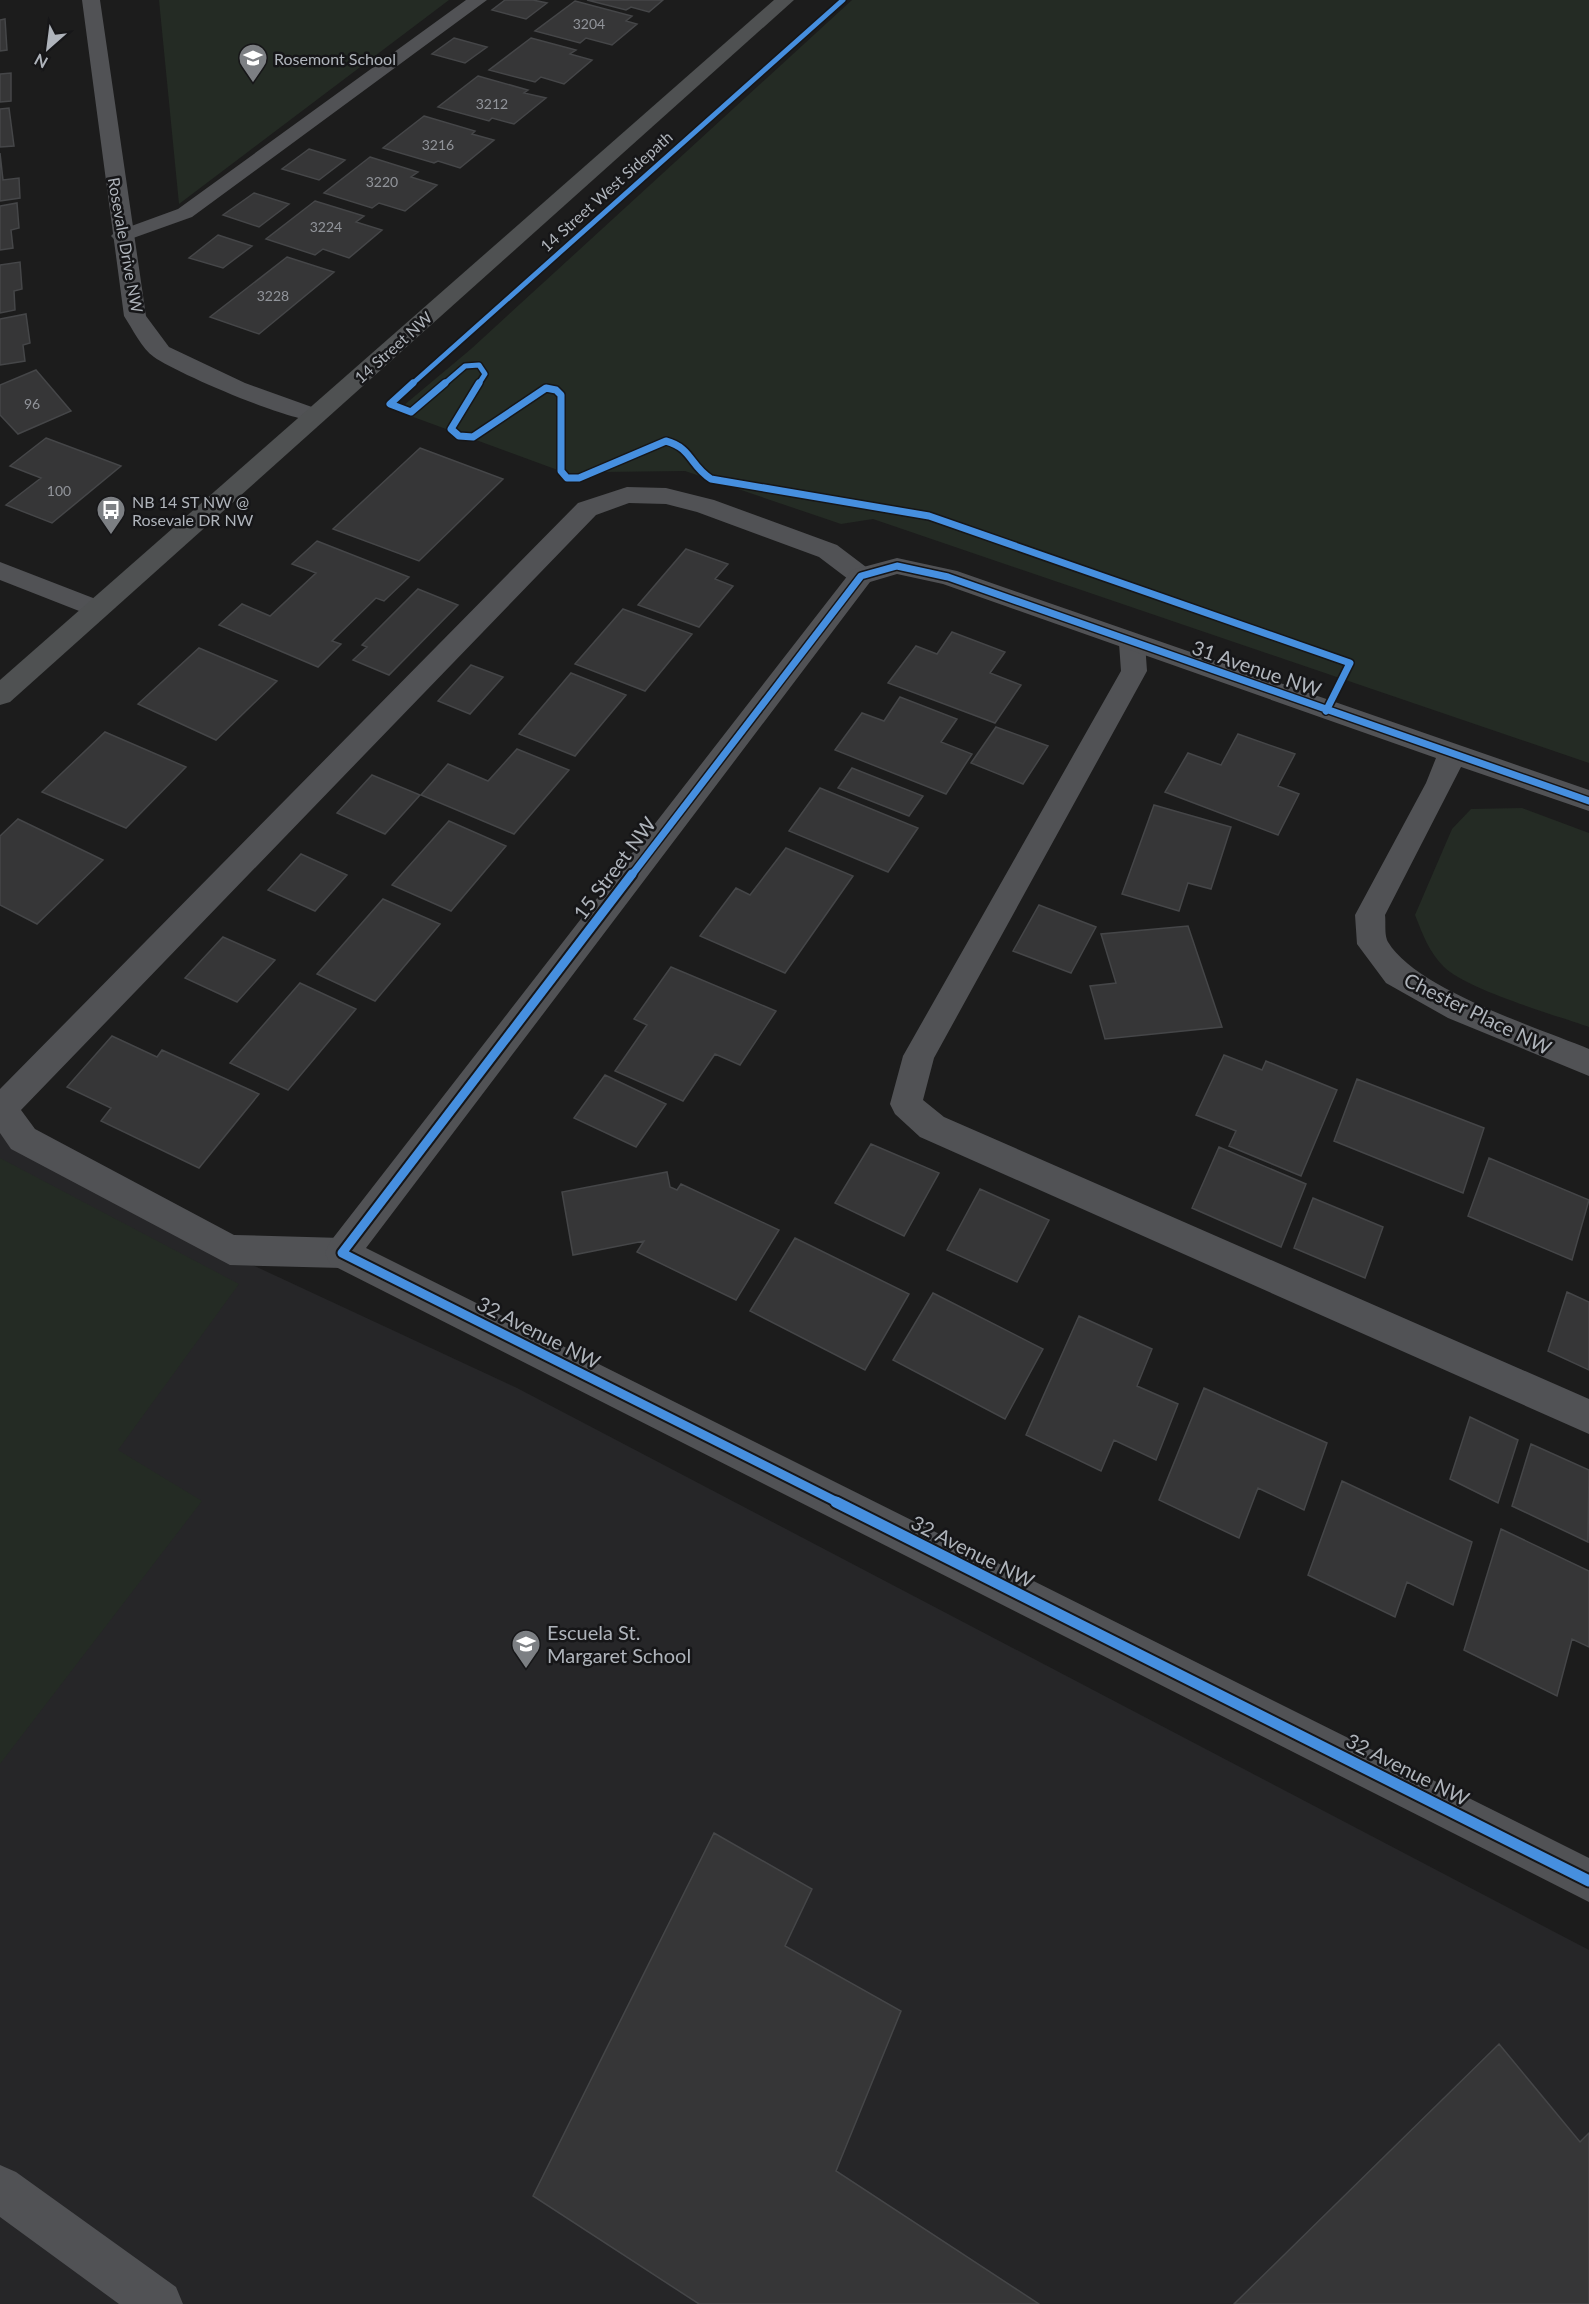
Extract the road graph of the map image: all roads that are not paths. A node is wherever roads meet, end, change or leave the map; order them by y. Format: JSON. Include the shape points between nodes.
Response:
{"nodes":[{"id":1,"x":91,"y":0,"type":"edge"},
{"id":2,"x":478,"y":0,"type":"edge"},
{"id":3,"x":785,"y":0,"type":"edge"},
{"id":4,"x":122,"y":236,"type":"junction"},
{"id":5,"x":315,"y":416,"type":"junction"},
{"id":6,"x":0,"y":570,"type":"edge"},
{"id":7,"x":861,"y":576,"type":"junction"},
{"id":8,"x":97,"y":609,"type":"junction"},
{"id":9,"x":1132,"y":643,"type":"junction"},
{"id":10,"x":0,"y":695,"type":"edge"},
{"id":11,"x":1452,"y":754,"type":"junction"},
{"id":12,"x":1589,"y":801,"type":"edge"},
{"id":13,"x":1589,"y":1063,"type":"edge"},
{"id":14,"x":342,"y":1253,"type":"junction"},
{"id":15,"x":1589,"y":1417,"type":"edge"},
{"id":16,"x":1589,"y":1881,"type":"edge"},
{"id":17,"x":0,"y":2188,"type":"edge"},
{"id":18,"x":159,"y":2304,"type":"edge"}],
"edges":[{"from":1,"to":4,"type":"street","name":"Rosevale Drive NW"},
{"from":2,"to":4,"type":"street","via":[[184,213]]},
{"from":3,"to":5,"type":"main road","name":"14 Street NW"},
{"from":4,"to":5,"type":"street","name":"Rosevale Drive NW","via":[[135,315],[160,351],[237,388]]},
{"from":5,"to":8,"type":"main road","name":"14 Street NW"},
{"from":6,"to":8,"type":"street"},
{"from":7,"to":9,"type":"street","name":"31 Avenue NW","via":[[897,566],[948,577]]},
{"from":7,"to":14,"type":"street","name":"15 Street NW"},
{"from":7,"to":14,"type":"street","via":[[828,551],[705,506],[666,496],[627,495],[587,509],[1,1109],[23,1139],[230,1250]]},
{"from":8,"to":10,"type":"main road","name":"14 Street NW"},
{"from":9,"to":11,"type":"street","name":"31 Avenue NW"},
{"from":9,"to":15,"type":"street","via":[[1134,671],[919,1056],[906,1104],[932,1126]]},
{"from":11,"to":12,"type":"street","name":"31 Avenue NW"},
{"from":11,"to":13,"type":"street","name":"Chester Place NW","via":[[1370,915],[1372,944],[1397,974],[1459,1009]]},
{"from":14,"to":16,"type":"street","name":"32 Avenue NW"},
{"from":17,"to":18,"type":"street"}]}
